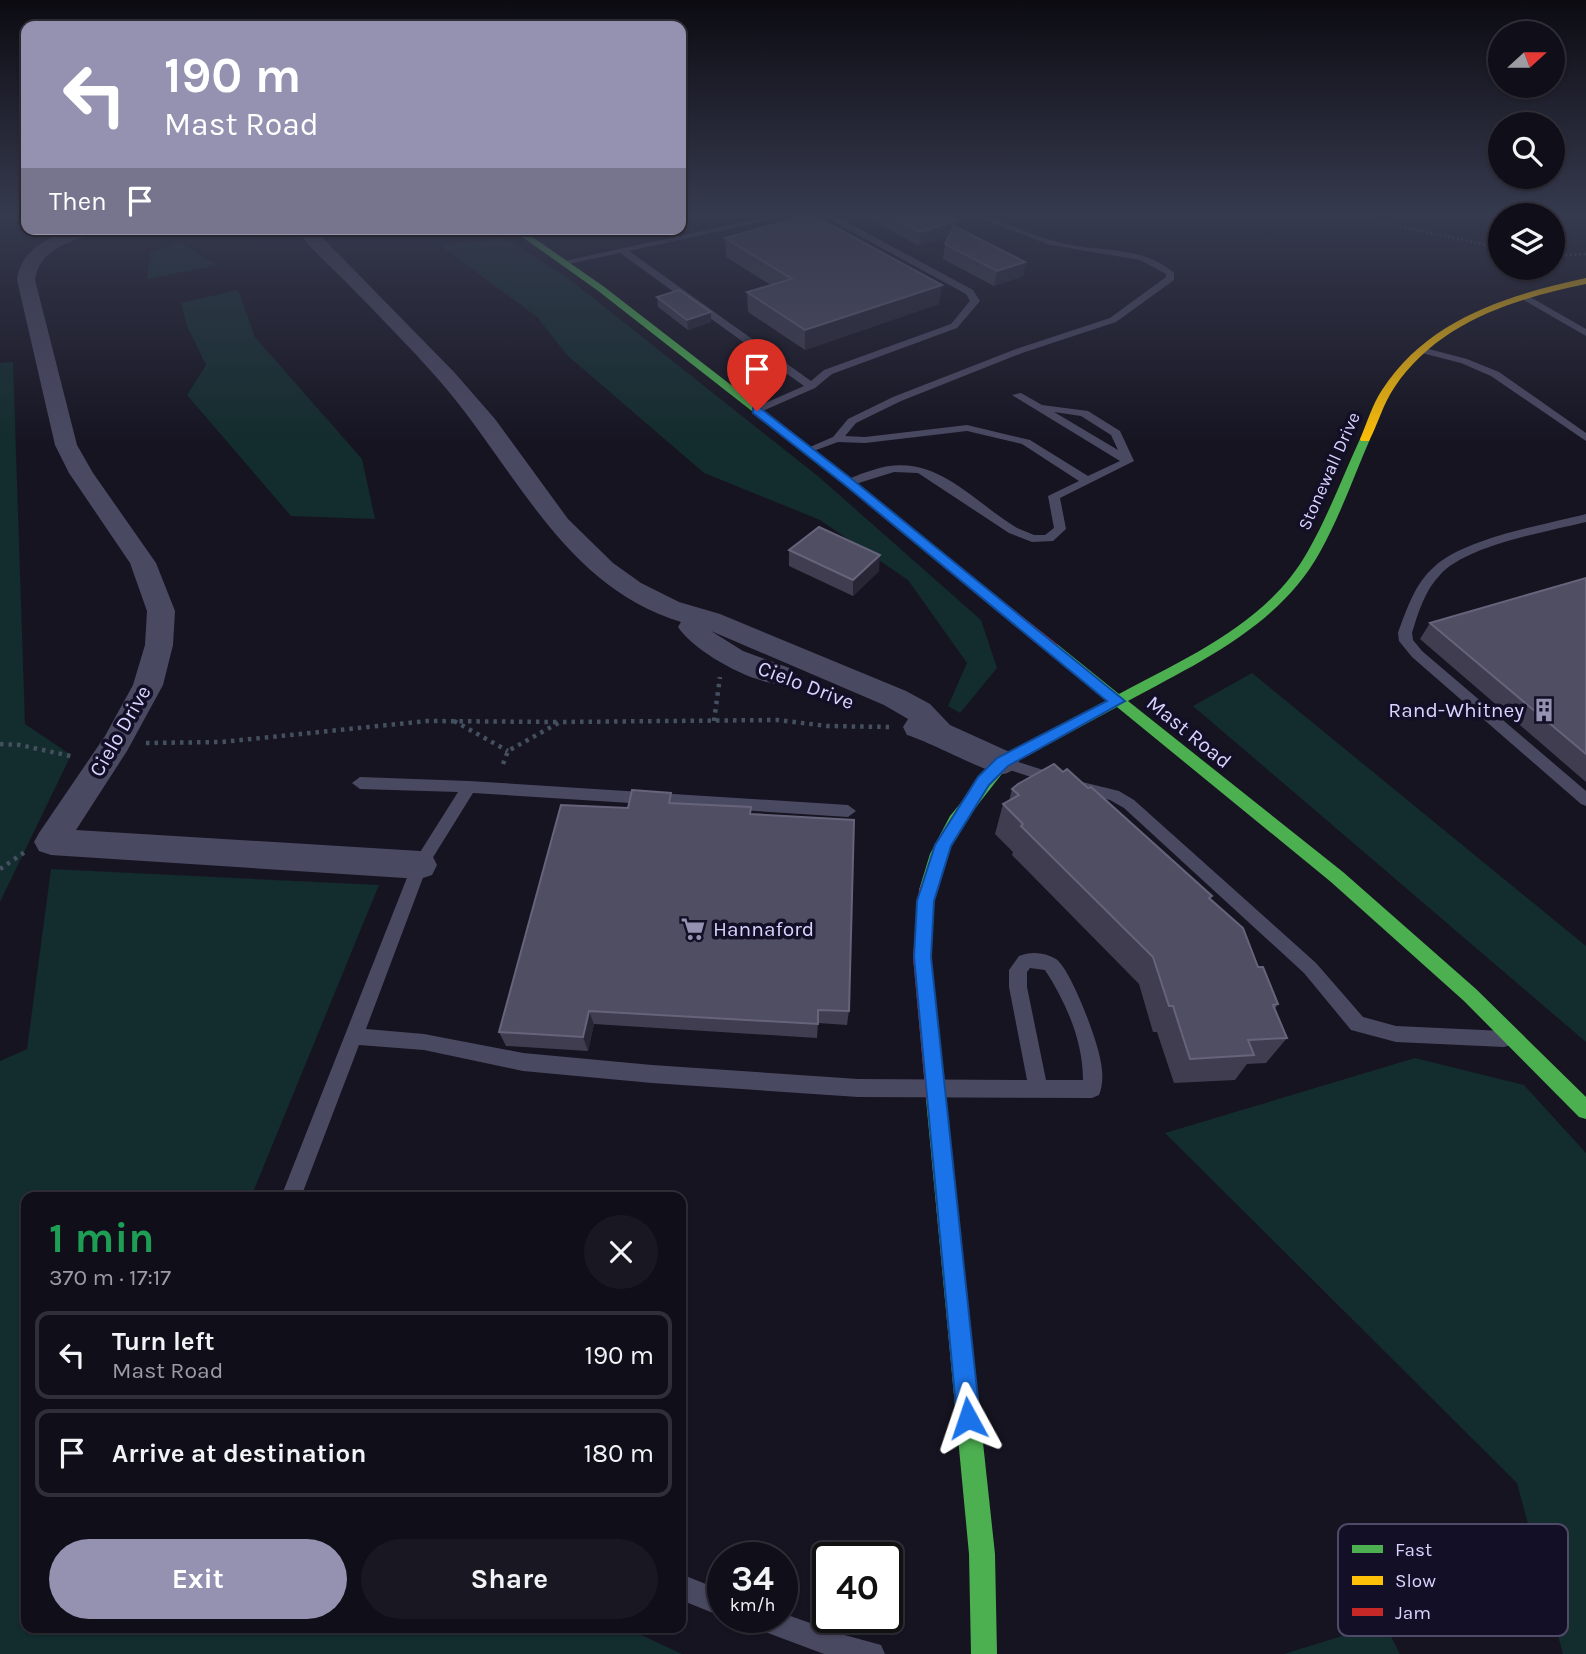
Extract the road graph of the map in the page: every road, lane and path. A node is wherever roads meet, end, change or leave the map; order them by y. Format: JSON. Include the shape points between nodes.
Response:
{"nodes":[{"id":1,"x":28,"y":290,"type":"edge"},
{"id":2,"x":363,"y":290,"type":"edge"},
{"id":3,"x":601,"y":290,"type":"edge"},
{"id":4,"x":678,"y":290,"type":"edge"},
{"id":5,"x":967,"y":290,"type":"edge"},
{"id":6,"x":1155,"y":290,"type":"edge"},
{"id":7,"x":1551,"y":290,"type":"edge"},
{"id":8,"x":1525,"y":297,"type":"junction"},
{"id":9,"x":1586,"y":333,"type":"edge"},
{"id":10,"x":1421,"y":350,"type":"junction"},
{"id":11,"x":811,"y":386,"type":"junction"},
{"id":12,"x":1017,"y":396,"type":"dead end"},
{"id":13,"x":1038,"y":408,"type":"junction"},
{"id":14,"x":757,"y":411,"type":"junction"},
{"id":15,"x":1586,"y":438,"type":"edge"},
{"id":16,"x":837,"y":439,"type":"junction"},
{"id":17,"x":808,"y":450,"type":"junction"},
{"id":18,"x":1128,"y":461,"type":"junction"},
{"id":19,"x":1087,"y":481,"type":"junction"},
{"id":20,"x":849,"y":483,"type":"junction"},
{"id":21,"x":1586,"y":518,"type":"edge"},
{"id":22,"x":723,"y":670,"type":"dead end"},
{"id":23,"x":1117,"y":701,"type":"junction"},
{"id":24,"x":452,"y":719,"type":"junction"},
{"id":25,"x":560,"y":722,"type":"junction"},
{"id":26,"x":714,"y":722,"type":"junction"},
{"id":27,"x":889,"y":727,"type":"dead end"},
{"id":28,"x":135,"y":743,"type":"dead end"},
{"id":29,"x":0,"y":744,"type":"edge"},
{"id":30,"x":508,"y":751,"type":"junction"},
{"id":31,"x":79,"y":757,"type":"dead end"},
{"id":32,"x":1003,"y":762,"type":"junction"},
{"id":33,"x":503,"y":764,"type":"dead end"},
{"id":34,"x":360,"y":783,"type":"dead end"},
{"id":35,"x":469,"y":787,"type":"junction"},
{"id":36,"x":1586,"y":800,"type":"edge"},
{"id":37,"x":848,"y":811,"type":"dead end"},
{"id":38,"x":29,"y":849,"type":"dead end"},
{"id":39,"x":420,"y":865,"type":"junction"},
{"id":40,"x":0,"y":869,"type":"edge"},
{"id":41,"x":354,"y":1035,"type":"junction"},
{"id":42,"x":1517,"y":1040,"type":"junction"},
{"id":43,"x":1038,"y":1088,"type":"junction"},
{"id":44,"x":936,"y":1090,"type":"junction"},
{"id":45,"x":1586,"y":1110,"type":"edge"},
{"id":46,"x":293,"y":1192,"type":"edge"},
{"id":47,"x":686,"y":1589,"type":"edge"},
{"id":48,"x":707,"y":1598,"type":"edge"},
{"id":49,"x":798,"y":1631,"type":"edge"},
{"id":50,"x":872,"y":1654,"type":"edge"},
{"id":51,"x":984,"y":1654,"type":"edge"}],
"edges":[{"from":1,"to":39,"type":"street","name":"Cielo Drive","via":[[66,445],[143,563],[161,611],[155,665],[135,712],[51,842]]},
{"from":2,"to":32,"type":"street","name":"Cielo Drive","via":[[467,399],[543,507],[577,545],[617,579],[685,617],[706,642],[733,657],[939,733]]},
{"from":3,"to":14,"type":"street","name":"Mast Road"},
{"from":4,"to":11,"type":"lane"},
{"from":5,"to":11,"type":"lane","via":[[975,301],[954,326],[828,372]]},
{"from":6,"to":16,"type":"lane","via":[[1113,320],[897,399],[852,421]]},
{"from":7,"to":8,"type":"street","name":"Stonewall Drive"},
{"from":8,"to":9,"type":"lane"},
{"from":8,"to":10,"type":"street","name":"Stonewall Drive","via":[[1466,318]]},
{"from":10,"to":15,"type":"lane","via":[[1495,374]]},
{"from":10,"to":23,"type":"street","name":"Stonewall Drive","via":[[1387,389],[1314,552],[1280,600],[1220,646]]},
{"from":11,"to":14,"type":"lane"},
{"from":12,"to":13,"type":"lane"},
{"from":13,"to":18,"type":"lane"},
{"from":13,"to":18,"type":"lane","via":[[1084,413],[1095,419],[1116,433]]},
{"from":14,"to":17,"type":"street","name":"Mast Road"},
{"from":16,"to":17,"type":"lane"},
{"from":16,"to":19,"type":"lane","via":[[967,429],[1026,442]]},
{"from":17,"to":20,"type":"street","name":"Mast Road"},
{"from":18,"to":19,"type":"lane"},
{"from":19,"to":20,"type":"lane","via":[[1054,496],[1060,529],[1054,536],[1038,540],[1021,536],[921,470],[889,468]]},
{"from":20,"to":23,"type":"street","name":"Mast Road"},
{"from":21,"to":36,"type":"lane","via":[[1447,562],[1428,582],[1405,633],[1417,654]]},
{"from":22,"to":26,"type":"path"},
{"from":23,"to":32,"type":"street","name":"Stonewall Drive"},
{"from":23,"to":42,"type":"street","name":"Mast Road","via":[[1393,924]]},
{"from":24,"to":25,"type":"path"},
{"from":24,"to":28,"type":"path","via":[[201,746]]},
{"from":24,"to":30,"type":"path"},
{"from":25,"to":26,"type":"path"},
{"from":25,"to":30,"type":"path"},
{"from":26,"to":27,"type":"path","via":[[777,720]]},
{"from":29,"to":31,"type":"path","via":[[22,743],[56,755]]},
{"from":30,"to":33,"type":"path"},
{"from":32,"to":42,"type":"lane","via":[[1114,795],[1129,804],[1287,946],[1357,1024],[1396,1034]]},
{"from":32,"to":44,"type":"street","name":"Stonewall Drive","via":[[983,781],[943,845],[925,901],[922,957]]},
{"from":34,"to":35,"type":"lane"},
{"from":35,"to":37,"type":"lane"},
{"from":35,"to":39,"type":"lane"},
{"from":38,"to":40,"type":"path"},
{"from":39,"to":41,"type":"lane"},
{"from":41,"to":44,"type":"lane","via":[[424,1042],[558,1067]]},
{"from":41,"to":46,"type":"lane"},
{"from":42,"to":45,"type":"street","name":"Mast Road"},
{"from":43,"to":43,"type":"lane","via":[[1092,1089],[1092,1062],[1075,1007],[1051,965],[1037,960],[1025,961],[1018,970],[1018,987]]},
{"from":43,"to":44,"type":"lane"},
{"from":44,"to":51,"type":"street","name":"Stonewall Drive","via":[[982,1554]]},
{"from":47,"to":48,"type":"lane"},
{"from":49,"to":50,"type":"lane"}]}
